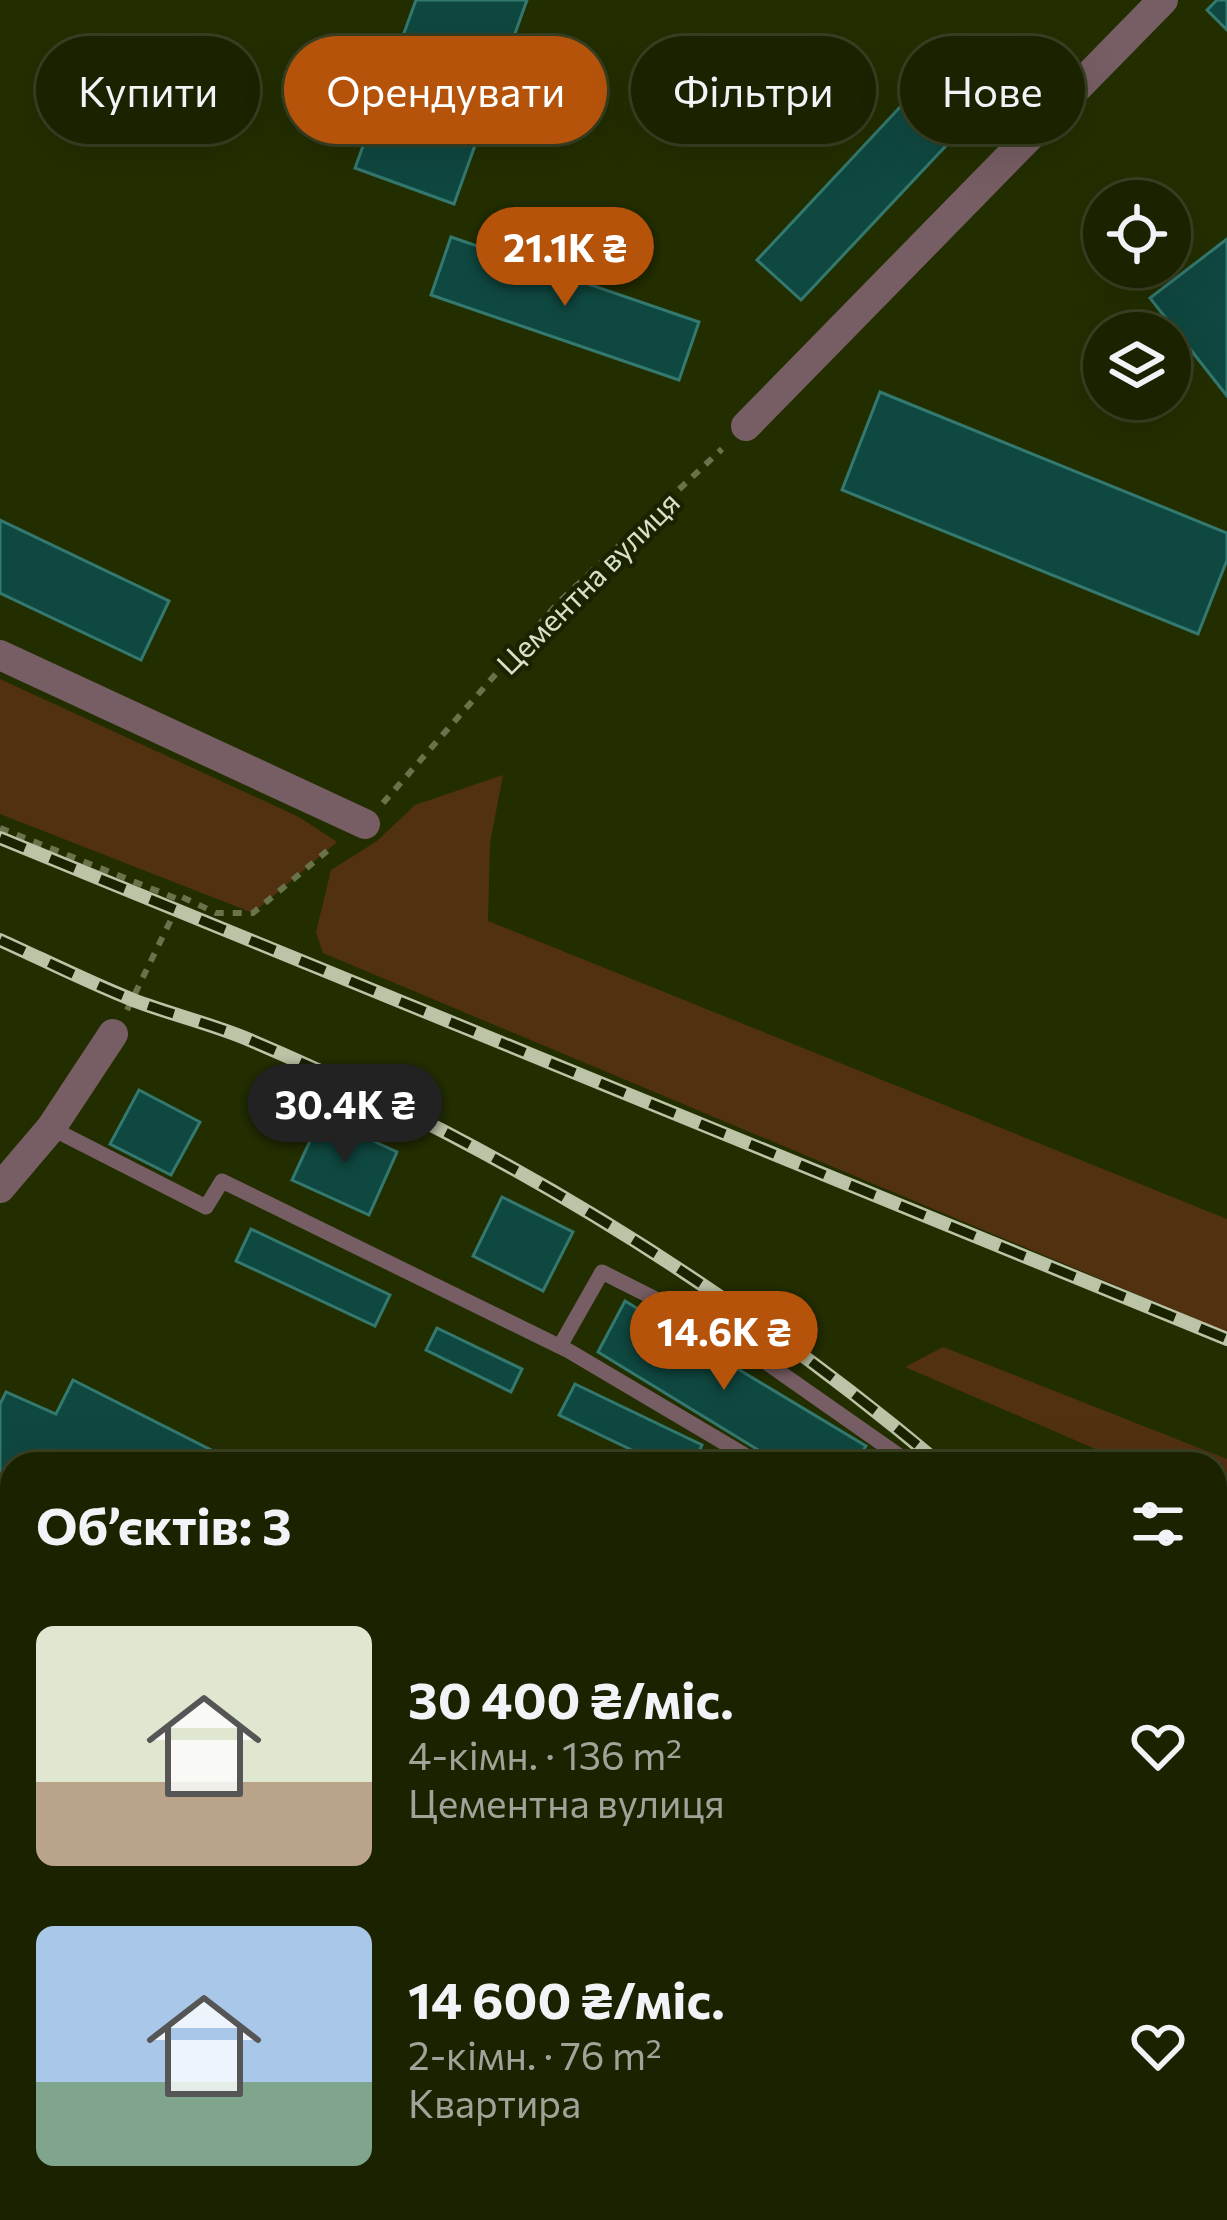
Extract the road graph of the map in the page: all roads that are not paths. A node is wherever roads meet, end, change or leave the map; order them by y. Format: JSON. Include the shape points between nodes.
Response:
{"nodes":[{"id":1,"x":1163,"y":0,"type":"edge"},
{"id":2,"x":746,"y":426,"type":"road end"},
{"id":3,"x":0,"y":655,"type":"edge"},
{"id":4,"x":365,"y":824,"type":"road end"},
{"id":5,"x":113,"y":1034,"type":"road end"},
{"id":6,"x":51,"y":1128,"type":"junction"},
{"id":7,"x":0,"y":1188,"type":"edge"},
{"id":8,"x":560,"y":1346,"type":"junction"},
{"id":9,"x":740,"y":1452,"type":"edge"},
{"id":10,"x":894,"y":1452,"type":"edge"}],
"edges":[{"from":1,"to":2,"type":"street"},
{"from":3,"to":4,"type":"street"},
{"from":5,"to":6,"type":"street"},
{"from":6,"to":7,"type":"street"},
{"from":6,"to":8,"type":"lane","via":[[206,1207],[221,1180]]},
{"from":8,"to":9,"type":"lane"},
{"from":8,"to":10,"type":"lane","via":[[602,1272],[727,1335]]}]}
